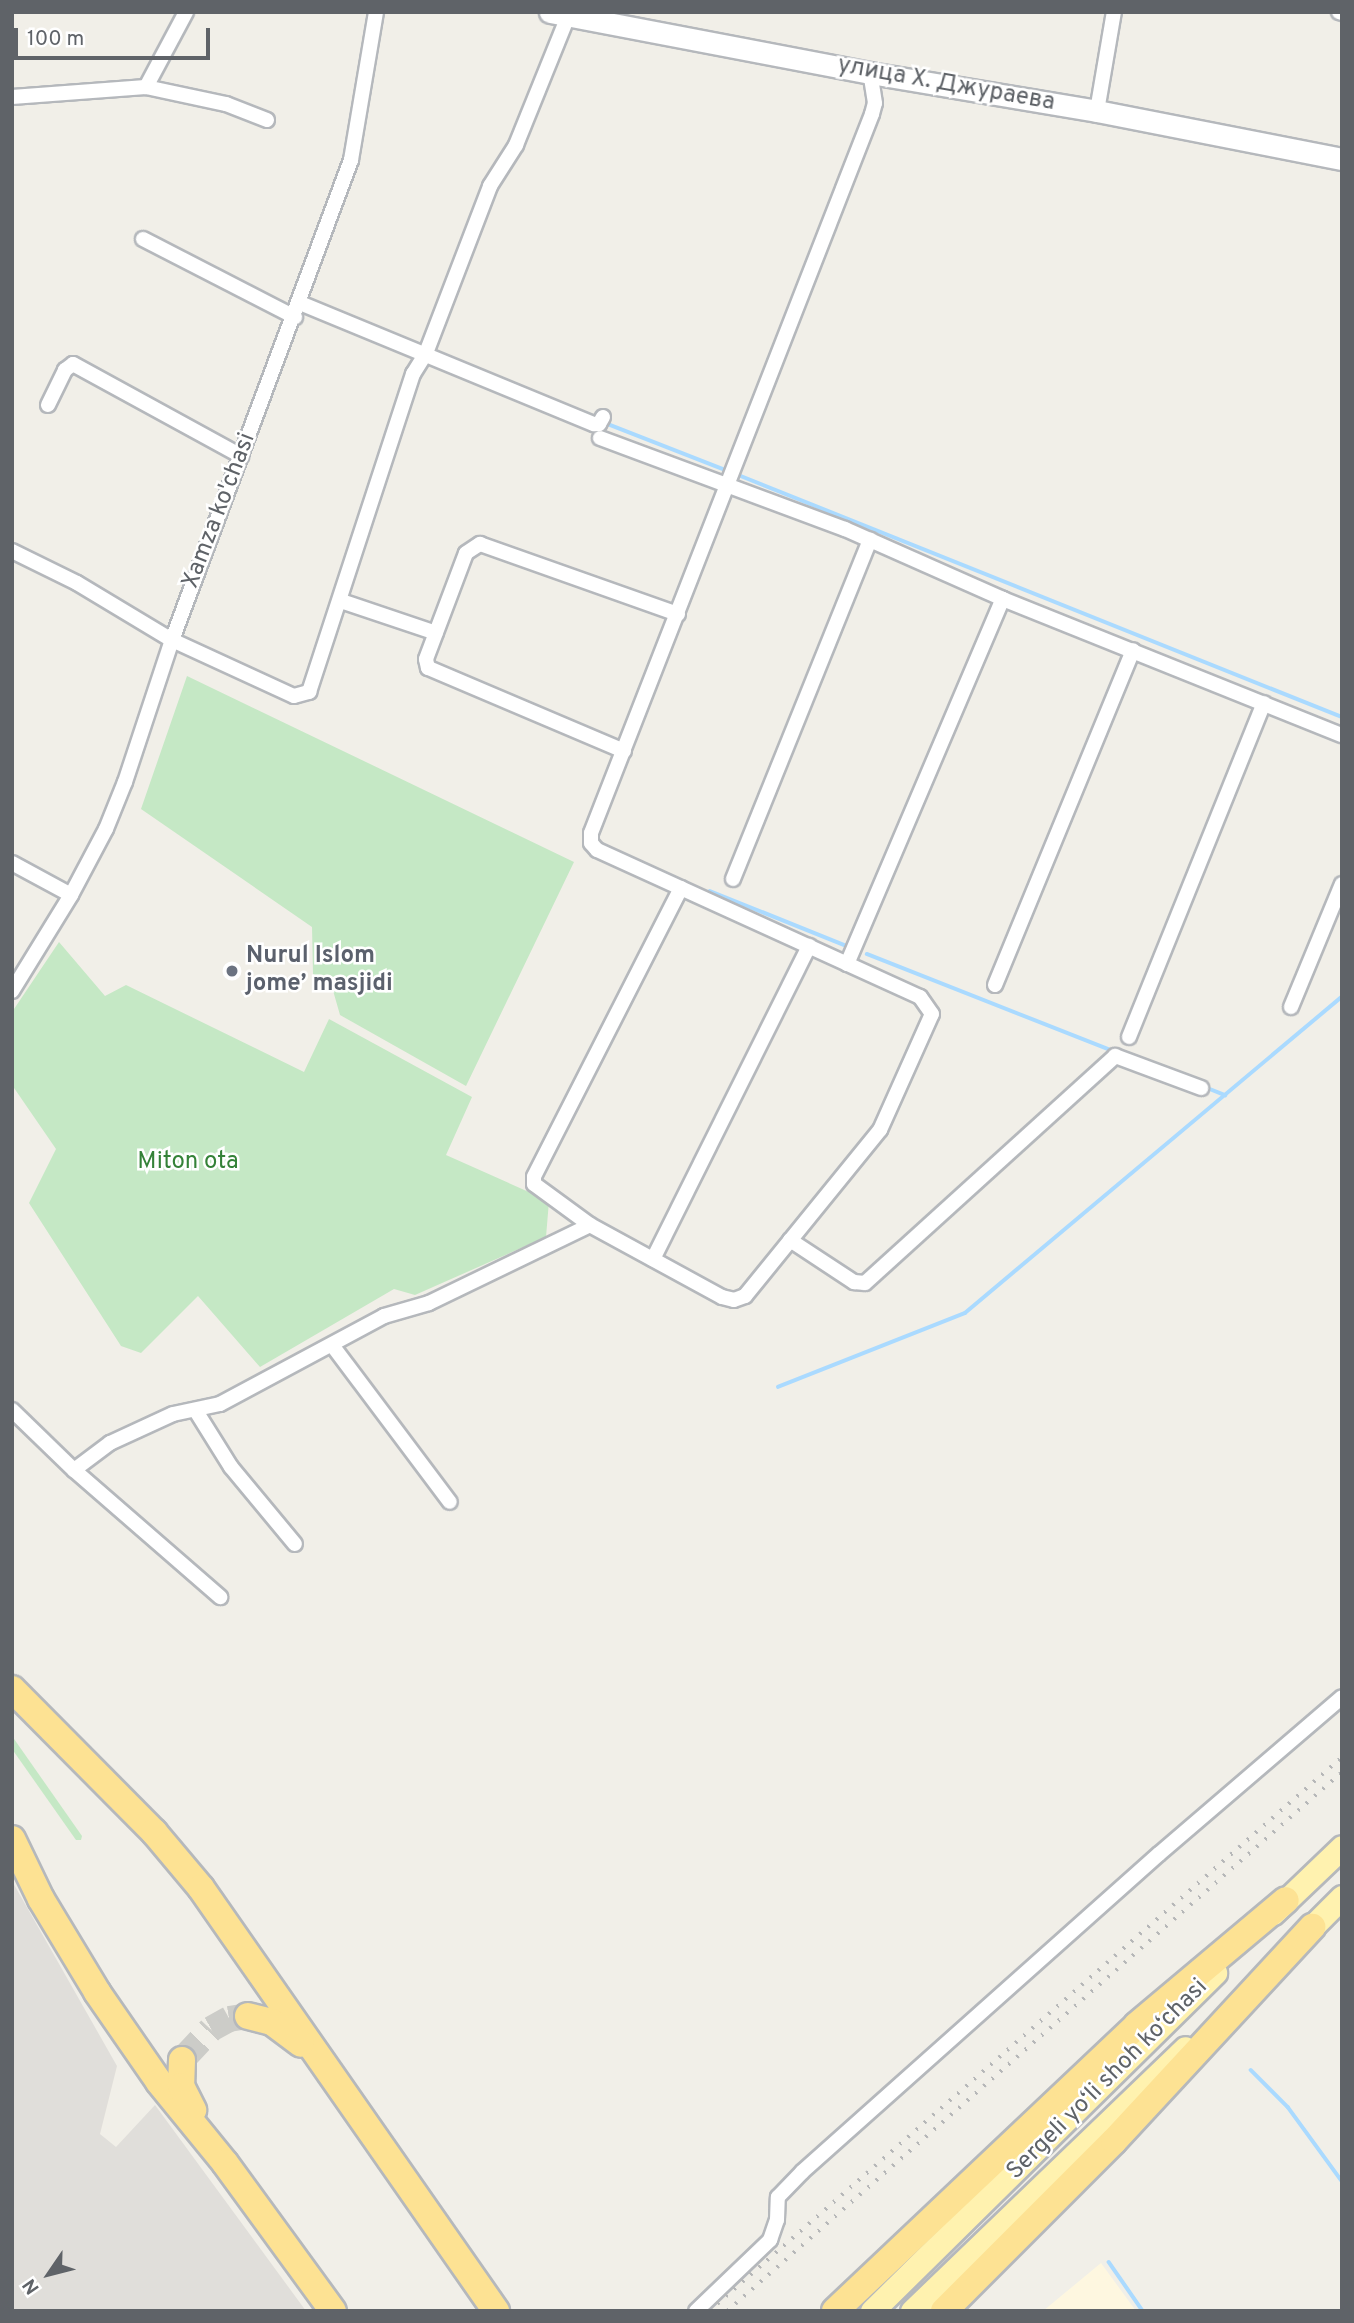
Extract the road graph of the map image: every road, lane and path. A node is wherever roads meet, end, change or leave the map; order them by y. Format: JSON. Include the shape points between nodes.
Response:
{"nodes":[{"id":1,"x":186,"y":12,"type":"edge"},
{"id":2,"x":376,"y":12,"type":"edge"},
{"id":3,"x":1114,"y":12,"type":"edge"},
{"id":4,"x":559,"y":14,"type":"edge"},
{"id":5,"x":870,"y":73,"type":"junction"},
{"id":6,"x":146,"y":87,"type":"junction"},
{"id":7,"x":12,"y":97,"type":"edge"},
{"id":8,"x":1097,"y":111,"type":"junction"},
{"id":9,"x":267,"y":120,"type":"dead end"},
{"id":10,"x":1342,"y":159,"type":"edge"},
{"id":11,"x":143,"y":239,"type":"dead end"},
{"id":12,"x":298,"y":310,"type":"junction"},
{"id":13,"x":426,"y":353,"type":"junction"},
{"id":14,"x":48,"y":405,"type":"dead end"},
{"id":15,"x":603,"y":417,"type":"dead end"},
{"id":16,"x":600,"y":438,"type":"dead end"},
{"id":17,"x":241,"y":456,"type":"junction"},
{"id":18,"x":728,"y":487,"type":"junction"},
{"id":19,"x":870,"y":540,"type":"junction"},
{"id":20,"x":12,"y":551,"type":"edge"},
{"id":21,"x":1003,"y":598,"type":"junction"},
{"id":22,"x":341,"y":601,"type":"junction"},
{"id":23,"x":678,"y":614,"type":"junction"},
{"id":24,"x":436,"y":633,"type":"junction"},
{"id":25,"x":172,"y":640,"type":"junction"},
{"id":26,"x":1132,"y":650,"type":"junction"},
{"id":27,"x":1264,"y":703,"type":"junction"},
{"id":28,"x":1342,"y":734,"type":"edge"},
{"id":29,"x":624,"y":751,"type":"junction"},
{"id":30,"x":12,"y":863,"type":"edge"},
{"id":31,"x":733,"y":879,"type":"dead end"},
{"id":32,"x":1342,"y":884,"type":"edge"},
{"id":33,"x":681,"y":888,"type":"junction"},
{"id":34,"x":71,"y":895,"type":"junction"},
{"id":35,"x":809,"y":946,"type":"junction"},
{"id":36,"x":848,"y":964,"type":"junction"},
{"id":37,"x":996,"y":985,"type":"dead end"},
{"id":38,"x":12,"y":991,"type":"edge"},
{"id":39,"x":1291,"y":1007,"type":"dead end"},
{"id":40,"x":1129,"y":1037,"type":"dead end"},
{"id":41,"x":1201,"y":1088,"type":"dead end"},
{"id":42,"x":590,"y":1225,"type":"junction"},
{"id":43,"x":790,"y":1240,"type":"junction"},
{"id":44,"x":653,"y":1259,"type":"junction"},
{"id":45,"x":332,"y":1345,"type":"junction"},
{"id":46,"x":12,"y":1410,"type":"edge"},
{"id":47,"x":196,"y":1411,"type":"junction"},
{"id":48,"x":74,"y":1469,"type":"junction"},
{"id":49,"x":450,"y":1502,"type":"dead end"},
{"id":50,"x":295,"y":1544,"type":"dead end"},
{"id":51,"x":220,"y":1597,"type":"dead end"},
{"id":52,"x":12,"y":1689,"type":"edge"},
{"id":53,"x":1342,"y":1697,"type":"edge"},
{"id":54,"x":12,"y":1839,"type":"edge"},
{"id":55,"x":1342,"y":1847,"type":"edge"},
{"id":56,"x":1342,"y":1897,"type":"edge"},
{"id":57,"x":1286,"y":1900,"type":"junction"},
{"id":58,"x":1312,"y":1927,"type":"junction"},
{"id":59,"x":248,"y":2016,"type":"tunnel mouth"},
{"id":60,"x":182,"y":2060,"type":"dead end"},
{"id":61,"x":324,"y":2067,"type":"junction"},
{"id":62,"x":225,"y":2163,"type":"junction"},
{"id":63,"x":396,"y":2172,"type":"junction"},
{"id":64,"x":333,"y":2311,"type":"edge"},
{"id":65,"x":496,"y":2311,"type":"edge"},
{"id":66,"x":509,"y":2311,"type":"edge"},
{"id":67,"x":696,"y":2311,"type":"edge"},
{"id":68,"x":835,"y":2311,"type":"edge"},
{"id":69,"x":872,"y":2311,"type":"edge"},
{"id":70,"x":912,"y":2311,"type":"edge"},
{"id":71,"x":944,"y":2311,"type":"edge"}],
"edges":[{"from":1,"to":6,"type":"street"},
{"from":2,"to":12,"type":"street","name":"Xamza ko'chasi","via":[[351,160]]},
{"from":3,"to":8,"type":"street"},
{"from":4,"to":5,"type":"street","name":"улица Х. Джураева"},
{"from":4,"to":13,"type":"street","via":[[516,145],[491,187]]},
{"from":5,"to":8,"type":"street","name":"улица Х. Джураева"},
{"from":5,"to":18,"type":"street","via":[[875,103],[872,114]]},
{"from":6,"to":7,"type":"street"},
{"from":6,"to":9,"type":"street","via":[[226,104]]},
{"from":8,"to":10,"type":"street","name":"улица Х. Джураева"},
{"from":11,"to":12,"type":"street"},
{"from":12,"to":13,"type":"street"},
{"from":12,"to":17,"type":"street","name":"Xamza ko'chasi"},
{"from":13,"to":15,"type":"street","via":[[594,424]]},
{"from":13,"to":22,"type":"street","via":[[413,374]]},
{"from":14,"to":17,"type":"street","via":[[65,370],[73,364]]},
{"from":16,"to":18,"type":"street"},
{"from":17,"to":25,"type":"street","name":"Xamza ko'chasi"},
{"from":18,"to":19,"type":"street"},
{"from":18,"to":23,"type":"street"},
{"from":19,"to":21,"type":"street"},
{"from":19,"to":31,"type":"street"},
{"from":20,"to":25,"type":"street","via":[[77,583]]},
{"from":21,"to":26,"type":"street"},
{"from":21,"to":36,"type":"street"},
{"from":22,"to":24,"type":"street"},
{"from":22,"to":25,"type":"street","via":[[309,692],[302,696]]},
{"from":23,"to":24,"type":"street","via":[[480,544],[466,553]]},
{"from":23,"to":29,"type":"street"},
{"from":24,"to":29,"type":"street","via":[[426,659],[434,673]]},
{"from":25,"to":34,"type":"street","name":"Xamza ko'chasi","via":[[125,782]]},
{"from":26,"to":27,"type":"street"},
{"from":26,"to":37,"type":"street"},
{"from":27,"to":28,"type":"street"},
{"from":27,"to":40,"type":"street"},
{"from":29,"to":33,"type":"street","via":[[591,843],[597,850]]},
{"from":30,"to":34,"type":"street"},
{"from":32,"to":39,"type":"street"},
{"from":33,"to":35,"type":"street"},
{"from":33,"to":42,"type":"street","via":[[534,1177],[538,1190]]},
{"from":34,"to":38,"type":"street","name":"Xamza ko'chasi"},
{"from":35,"to":36,"type":"street"},
{"from":35,"to":44,"type":"street"},
{"from":36,"to":43,"type":"street","via":[[920,997],[932,1014],[880,1130]]},
{"from":41,"to":43,"type":"street","via":[[1115,1056],[864,1283],[854,1282]]},
{"from":42,"to":44,"type":"street"},
{"from":42,"to":45,"type":"street","via":[[429,1303],[384,1316]]},
{"from":43,"to":44,"type":"street","via":[[744,1296],[734,1300]]},
{"from":45,"to":47,"type":"street","via":[[220,1404]]},
{"from":45,"to":49,"type":"street"},
{"from":46,"to":48,"type":"street"},
{"from":47,"to":48,"type":"street","via":[[173,1414],[110,1443]]},
{"from":47,"to":50,"type":"street","via":[[231,1466]]},
{"from":48,"to":51,"type":"street"},
{"from":52,"to":61,"type":"highway","via":[[179,1859]]},
{"from":53,"to":67,"type":"street","via":[[802,2172],[778,2197],[770,2240]]},
{"from":54,"to":62,"type":"highway","via":[[41,1899],[97,1992],[159,2082]]},
{"from":55,"to":57,"type":"main road","name":"Sergeli yo‘li shoh ko‘chasi"},
{"from":56,"to":58,"type":"main road","name":"Sergeli yo‘li shoh ko‘chasi"},
{"from":57,"to":68,"type":"highway","via":[[1137,2025]]},
{"from":57,"to":69,"type":"main road","name":"Sergeli yo‘li shoh ko‘chasi"},
{"from":58,"to":70,"type":"main road","name":"Sergeli yo‘li shoh ko‘chasi"},
{"from":58,"to":71,"type":"highway","via":[[1114,2141]]},
{"from":59,"to":61,"type":"highway","via":[[283,2028]]},
{"from":60,"to":62,"type":"highway","via":[[179,2079],[183,2093]]},
{"from":61,"to":63,"type":"highway"},
{"from":62,"to":64,"type":"highway"},
{"from":63,"to":65,"type":"highway"},
{"from":63,"to":66,"type":"highway"}]}
